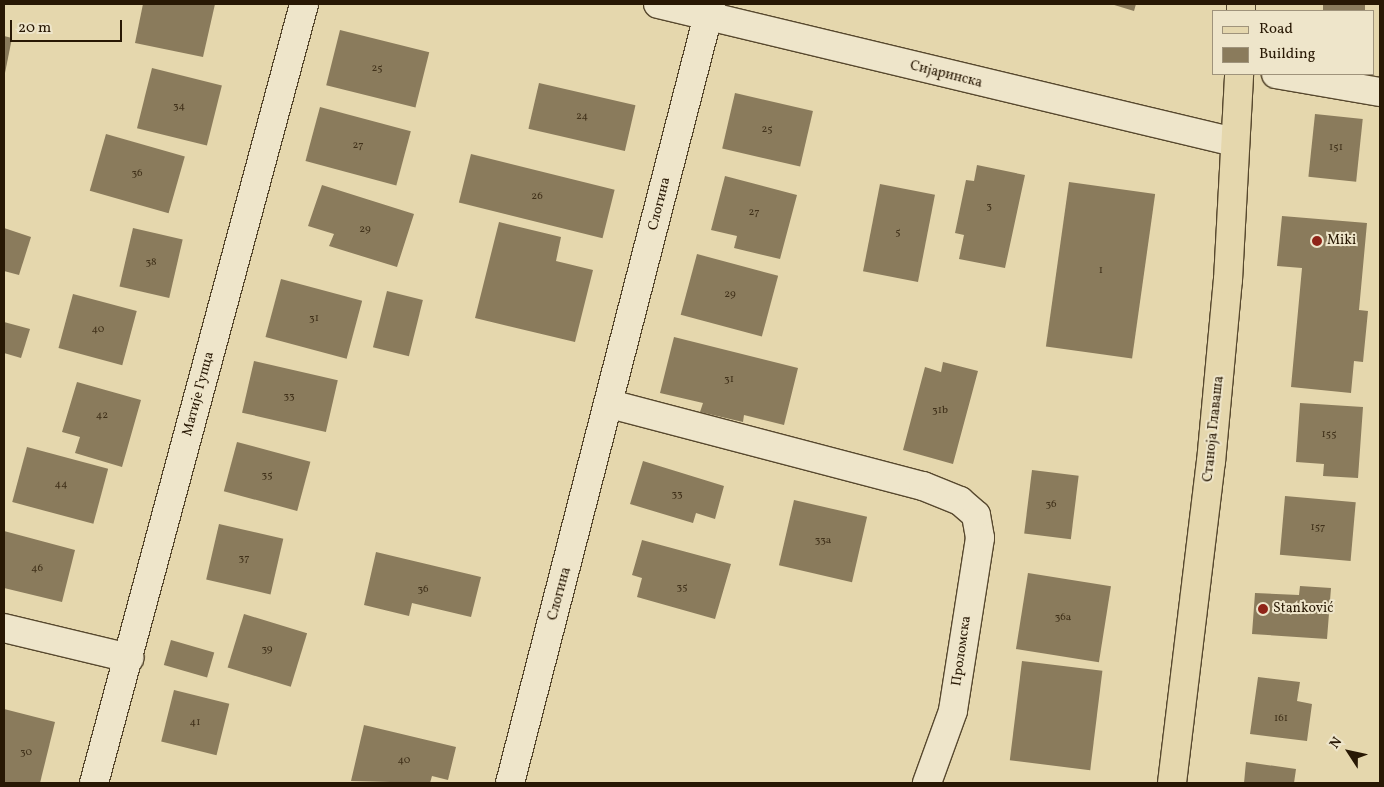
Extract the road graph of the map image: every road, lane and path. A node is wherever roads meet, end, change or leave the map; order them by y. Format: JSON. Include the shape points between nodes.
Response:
{"nodes":[{"id":1,"x":304,"y":4,"type":"edge"},
{"id":2,"x":658,"y":4,"type":"edge"},
{"id":3,"x":709,"y":10,"type":"edge"},
{"id":4,"x":1239,"y":75,"type":"edge"},
{"id":5,"x":1282,"y":75,"type":"edge"},
{"id":6,"x":1380,"y":92,"type":"edge"},
{"id":7,"x":1234,"y":142,"type":"junction"},
{"id":8,"x":610,"y":404,"type":"junction"},
{"id":9,"x":4,"y":628,"type":"edge"},
{"id":10,"x":128,"y":658,"type":"junction"},
{"id":11,"x":94,"y":783,"type":"edge"},
{"id":12,"x":510,"y":783,"type":"edge"},
{"id":13,"x":927,"y":783,"type":"edge"},
{"id":14,"x":1172,"y":783,"type":"edge"}],
"edges":[{"from":1,"to":10,"type":"street","name":"Матије Гупца"},
{"from":2,"to":3,"type":"street","name":"Сијаринска"},
{"from":3,"to":7,"type":"street","name":"Сијаринска"},
{"from":3,"to":8,"type":"street","name":"Слогина"},
{"from":4,"to":7,"type":"main road","name":"Станоја Главаша"},
{"from":5,"to":6,"type":"street"},
{"from":7,"to":14,"type":"main road","name":"Станоја Главаша","via":[[1228,280],[1211,462]]},
{"from":8,"to":12,"type":"street","name":"Слогина"},
{"from":8,"to":13,"type":"street","name":"Проломска","via":[[923,486],[960,501],[976,515],[980,538],[954,711]]},
{"from":9,"to":10,"type":"street"},
{"from":10,"to":11,"type":"street","name":"Матије Гупца"}]}
